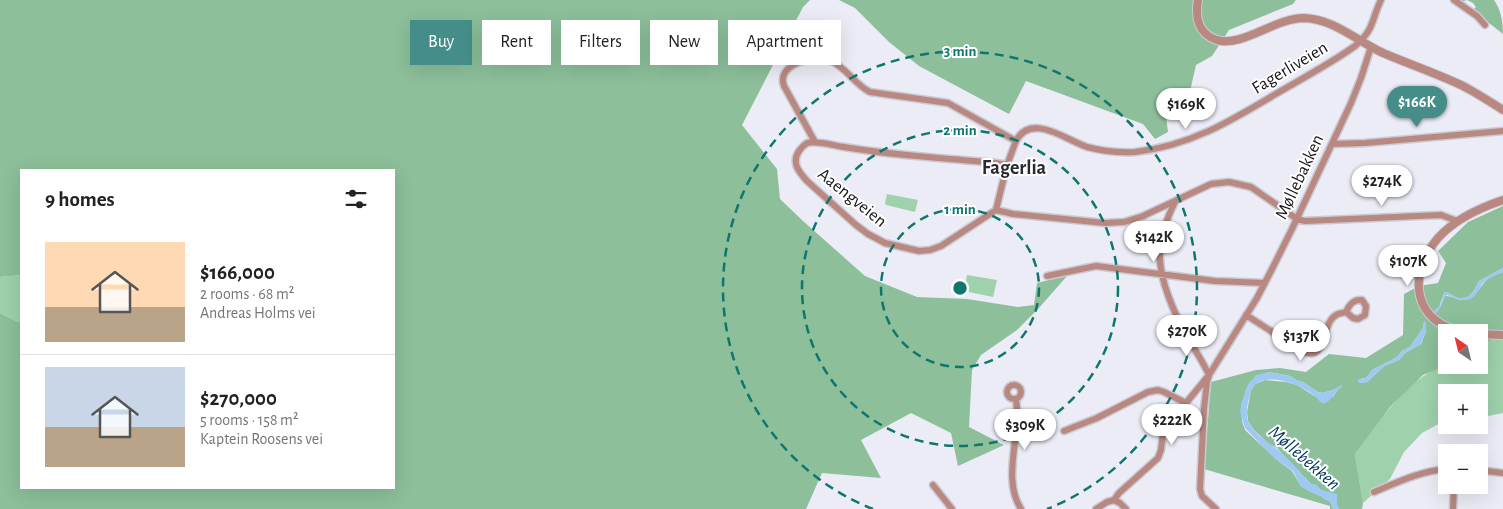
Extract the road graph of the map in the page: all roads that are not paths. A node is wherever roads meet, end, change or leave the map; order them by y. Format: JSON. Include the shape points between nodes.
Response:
{"nodes":[{"id":1,"x":1198,"y":0,"type":"edge"},
{"id":2,"x":1381,"y":0,"type":"edge"},
{"id":3,"x":1454,"y":0,"type":"edge"},
{"id":4,"x":1486,"y":24,"type":"dead end"},
{"id":5,"x":1360,"y":41,"type":"junction"},
{"id":6,"x":1371,"y":47,"type":"junction"},
{"id":7,"x":1503,"y":110,"type":"edge"},
{"id":8,"x":1503,"y":131,"type":"edge"},
{"id":9,"x":1016,"y":141,"type":"junction"},
{"id":10,"x":814,"y":142,"type":"junction"},
{"id":11,"x":1332,"y":144,"type":"junction"},
{"id":12,"x":1007,"y":166,"type":"junction"},
{"id":13,"x":1503,"y":200,"type":"edge"},
{"id":14,"x":1175,"y":202,"type":"junction"},
{"id":15,"x":996,"y":210,"type":"junction"},
{"id":16,"x":1297,"y":219,"type":"junction"},
{"id":17,"x":1457,"y":221,"type":"junction"},
{"id":18,"x":1163,"y":275,"type":"junction"},
{"id":19,"x":1048,"y":276,"type":"dead end"},
{"id":20,"x":1265,"y":283,"type":"junction"},
{"id":21,"x":1346,"y":312,"type":"dead end"},
{"id":22,"x":1246,"y":315,"type":"junction"},
{"id":23,"x":1442,"y":324,"type":"edge"},
{"id":24,"x":1488,"y":334,"type":"edge"},
{"id":25,"x":1503,"y":335,"type":"edge"},
{"id":26,"x":1209,"y":375,"type":"junction"},
{"id":27,"x":1016,"y":399,"type":"dead end"},
{"id":28,"x":1186,"y":403,"type":"junction"},
{"id":29,"x":1064,"y":431,"type":"dead end"},
{"id":30,"x":1438,"y":470,"type":"edge"},
{"id":31,"x":1488,"y":471,"type":"edge"},
{"id":32,"x":1503,"y":473,"type":"edge"},
{"id":33,"x":933,"y":484,"type":"dead end"},
{"id":34,"x":1374,"y":492,"type":"dead end"},
{"id":35,"x":1454,"y":494,"type":"edge"},
{"id":36,"x":1114,"y":500,"type":"junction"},
{"id":37,"x":952,"y":509,"type":"edge"},
{"id":38,"x":1021,"y":509,"type":"edge"},
{"id":39,"x":1096,"y":509,"type":"edge"},
{"id":40,"x":1126,"y":509,"type":"edge"},
{"id":41,"x":1216,"y":509,"type":"edge"},
{"id":42,"x":1453,"y":509,"type":"edge"}],
"edges":[{"from":1,"to":5,"type":"street","via":[[1196,15],[1200,26],[1217,40],[1233,41],[1289,20],[1304,18],[1331,24]]},
{"from":2,"to":5,"type":"street","via":[[1372,26]]},
{"from":3,"to":4,"type":"street"},
{"from":5,"to":6,"type":"street"},
{"from":5,"to":9,"type":"street","name":"Fagerliveien","via":[[1241,115],[1178,143],[1136,152],[1113,152],[1088,147],[1050,130],[1037,128],[1026,131]]},
{"from":6,"to":7,"type":"street","via":[[1462,85]]},
{"from":6,"to":11,"type":"street","name":"Møllebakken"},
{"from":8,"to":11,"type":"street"},
{"from":9,"to":10,"type":"street","via":[[948,104],[870,92],[836,63],[821,58],[795,63],[788,67],[783,77],[784,86]]},
{"from":9,"to":12,"type":"street"},
{"from":10,"to":12,"type":"street"},
{"from":10,"to":15,"type":"street","name":"Aaengveien","via":[[807,143],[798,153],[797,170],[856,225],[879,240],[918,251],[930,250]]},
{"from":11,"to":16,"type":"street","name":"Møllebakken"},
{"from":12,"to":15,"type":"street"},
{"from":13,"to":17,"type":"street"},
{"from":14,"to":15,"type":"street","via":[[1118,223]]},
{"from":14,"to":16,"type":"street","via":[[1211,184],[1234,182],[1255,190]]},
{"from":14,"to":18,"type":"street","via":[[1161,240]]},
{"from":16,"to":17,"type":"street","via":[[1318,221],[1441,215]]},
{"from":16,"to":20,"type":"street","name":"Møllebakken"},
{"from":17,"to":23,"type":"street","via":[[1429,250],[1419,278],[1423,306]]},
{"from":18,"to":19,"type":"street","via":[[1096,266]]},
{"from":18,"to":20,"type":"street"},
{"from":18,"to":26,"type":"street","via":[[1180,321]]},
{"from":20,"to":22,"type":"street","name":"Møllebakken"},
{"from":21,"to":22,"type":"street","via":[[1337,314],[1330,321],[1320,349],[1312,354],[1302,351]]},
{"from":22,"to":26,"type":"street","name":"Møllebakken"},
{"from":24,"to":25,"type":"street"},
{"from":26,"to":28,"type":"street","name":"Møllebakken"},
{"from":26,"to":41,"type":"street","via":[[1205,392],[1200,489],[1202,496]]},
{"from":27,"to":38,"type":"street","via":[[1013,489]]},
{"from":28,"to":29,"type":"street","via":[[1158,390],[1148,392]]},
{"from":28,"to":36,"type":"street","name":"Møllebakken","via":[[1164,424],[1158,458]]},
{"from":30,"to":34,"type":"street","via":[[1409,477]]},
{"from":31,"to":32,"type":"street"},
{"from":33,"to":37,"type":"street"},
{"from":35,"to":42,"type":"street"},
{"from":36,"to":39,"type":"street","name":"Møllebakken"},
{"from":36,"to":40,"type":"street"}]}
